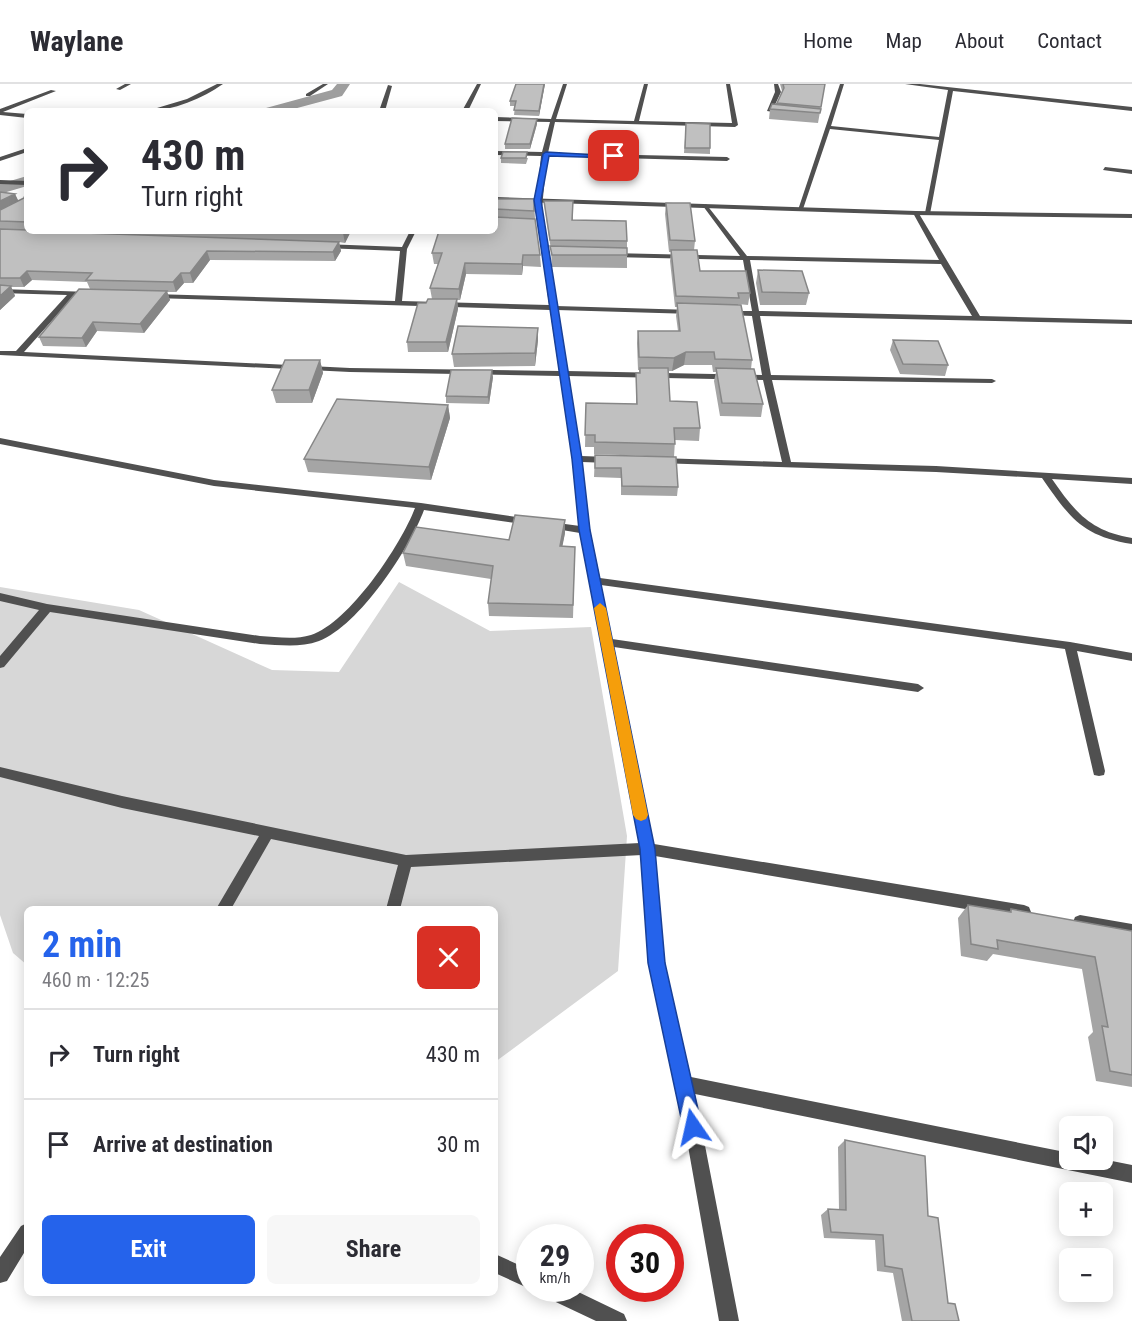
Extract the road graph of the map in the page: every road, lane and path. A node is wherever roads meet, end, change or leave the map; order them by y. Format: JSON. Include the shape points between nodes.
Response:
{"nodes":[{"id":1,"x":129,"y":84,"type":"edge"},
{"id":2,"x":222,"y":84,"type":"edge"},
{"id":3,"x":326,"y":84,"type":"edge"},
{"id":4,"x":479,"y":84,"type":"edge"},
{"id":5,"x":565,"y":84,"type":"edge"},
{"id":6,"x":646,"y":84,"type":"edge"},
{"id":7,"x":728,"y":84,"type":"edge"},
{"id":8,"x":776,"y":84,"type":"edge"},
{"id":9,"x":842,"y":84,"type":"edge"},
{"id":10,"x":907,"y":84,"type":"edge"},
{"id":11,"x":390,"y":86,"type":"dead end"},
{"id":12,"x":118,"y":89,"type":"dead end"},
{"id":13,"x":951,"y":89,"type":"junction"},
{"id":14,"x":53,"y":90,"type":"dead end"},
{"id":15,"x":308,"y":96,"type":"dead end"},
{"id":16,"x":161,"y":108,"type":"edge"},
{"id":17,"x":383,"y":108,"type":"edge"},
{"id":18,"x":467,"y":108,"type":"edge"},
{"id":19,"x":1132,"y":109,"type":"edge"},
{"id":20,"x":0,"y":112,"type":"edge"},
{"id":21,"x":791,"y":113,"type":"edge"},
{"id":22,"x":24,"y":116,"type":"edge"},
{"id":23,"x":821,"y":116,"type":"edge"},
{"id":24,"x":831,"y":117,"type":"junction"},
{"id":25,"x":498,"y":119,"type":"edge"},
{"id":26,"x":552,"y":121,"type":"junction"},
{"id":27,"x":636,"y":124,"type":"junction"},
{"id":28,"x":826,"y":127,"type":"junction"},
{"id":29,"x":942,"y":139,"type":"junction"},
{"id":30,"x":24,"y":151,"type":"edge"},
{"id":31,"x":498,"y":153,"type":"edge"},
{"id":32,"x":546,"y":154,"type":"junction"},
{"id":33,"x":0,"y":159,"type":"edge"},
{"id":34,"x":727,"y":159,"type":"dead end"},
{"id":35,"x":1105,"y":169,"type":"dead end"},
{"id":36,"x":1132,"y":172,"type":"edge"},
{"id":37,"x":0,"y":182,"type":"edge"},
{"id":38,"x":24,"y":183,"type":"edge"},
{"id":39,"x":498,"y":199,"type":"edge"},
{"id":40,"x":537,"y":200,"type":"junction"},
{"id":41,"x":706,"y":206,"type":"junction"},
{"id":42,"x":800,"y":209,"type":"junction"},
{"id":43,"x":916,"y":213,"type":"junction"},
{"id":44,"x":928,"y":213,"type":"junction"},
{"id":45,"x":1132,"y":216,"type":"edge"},
{"id":46,"x":412,"y":234,"type":"edge"},
{"id":47,"x":309,"y":245,"type":"edge"},
{"id":48,"x":404,"y":249,"type":"junction"},
{"id":49,"x":604,"y":255,"type":"edge"},
{"id":50,"x":746,"y":259,"type":"junction"},
{"id":51,"x":943,"y":262,"type":"junction"},
{"id":52,"x":0,"y":291,"type":"edge"},
{"id":53,"x":72,"y":294,"type":"junction"},
{"id":54,"x":95,"y":295,"type":"edge"},
{"id":55,"x":142,"y":296,"type":"edge"},
{"id":56,"x":398,"y":304,"type":"junction"},
{"id":57,"x":554,"y":307,"type":"junction"},
{"id":58,"x":697,"y":312,"type":"edge"},
{"id":59,"x":720,"y":313,"type":"edge"},
{"id":60,"x":756,"y":314,"type":"junction"},
{"id":61,"x":978,"y":319,"type":"junction"},
{"id":62,"x":1132,"y":322,"type":"edge"},
{"id":63,"x":0,"y":353,"type":"edge"},
{"id":64,"x":18,"y":354,"type":"junction"},
{"id":65,"x":564,"y":374,"type":"junction"},
{"id":66,"x":767,"y":377,"type":"junction"},
{"id":67,"x":992,"y":381,"type":"dead end"},
{"id":68,"x":0,"y":441,"type":"edge"},
{"id":69,"x":577,"y":459,"type":"junction"},
{"id":70,"x":624,"y":460,"type":"edge"},
{"id":71,"x":647,"y":460,"type":"edge"},
{"id":72,"x":787,"y":464,"type":"junction"},
{"id":73,"x":1045,"y":476,"type":"junction"},
{"id":74,"x":1132,"y":482,"type":"edge"},
{"id":75,"x":421,"y":506,"type":"junction"},
{"id":76,"x":585,"y":530,"type":"junction"},
{"id":77,"x":1132,"y":541,"type":"edge"},
{"id":78,"x":595,"y":581,"type":"junction"},
{"id":79,"x":0,"y":597,"type":"edge"},
{"id":80,"x":47,"y":608,"type":"junction"},
{"id":81,"x":607,"y":642,"type":"junction"},
{"id":82,"x":1070,"y":646,"type":"junction"},
{"id":83,"x":1132,"y":657,"type":"edge"},
{"id":84,"x":0,"y":664,"type":"edge"},
{"id":85,"x":918,"y":688,"type":"dead end"},
{"id":86,"x":0,"y":771,"type":"edge"},
{"id":87,"x":1100,"y":771,"type":"dead end"},
{"id":88,"x":267,"y":834,"type":"junction"},
{"id":89,"x":648,"y":849,"type":"junction"},
{"id":90,"x":406,"y":861,"type":"junction"},
{"id":91,"x":225,"y":906,"type":"edge"},
{"id":92,"x":394,"y":906,"type":"edge"},
{"id":93,"x":1038,"y":915,"type":"edge"},
{"id":94,"x":1061,"y":919,"type":"edge"},
{"id":95,"x":1132,"y":931,"type":"edge"},
{"id":96,"x":685,"y":1084,"type":"junction"},
{"id":97,"x":1132,"y":1174,"type":"edge"},
{"id":98,"x":24,"y":1236,"type":"edge"},
{"id":99,"x":498,"y":1264,"type":"edge"},
{"id":100,"x":2,"y":1266,"type":"edge"},
{"id":101,"x":516,"y":1273,"type":"edge"},
{"id":102,"x":577,"y":1302,"type":"edge"},
{"id":103,"x":617,"y":1321,"type":"edge"},
{"id":104,"x":729,"y":1321,"type":"edge"}],
"edges":[{"from":1,"to":12,"type":"street"},
{"from":2,"to":16,"type":"street"},
{"from":3,"to":15,"type":"street"},
{"from":4,"to":18,"type":"street"},
{"from":5,"to":26,"type":"street"},
{"from":6,"to":27,"type":"street"},
{"from":7,"to":27,"type":"street","via":[[735,125]]},
{"from":8,"to":21,"type":"street","via":[[778,92],[770,111]]},
{"from":9,"to":24,"type":"street"},
{"from":10,"to":13,"type":"street"},
{"from":11,"to":17,"type":"street"},
{"from":13,"to":19,"type":"street"},
{"from":13,"to":29,"type":"street"},
{"from":14,"to":20,"type":"street"},
{"from":20,"to":22,"type":"street"},
{"from":23,"to":24,"type":"street"},
{"from":24,"to":28,"type":"street"},
{"from":25,"to":26,"type":"street"},
{"from":26,"to":27,"type":"street"},
{"from":26,"to":32,"type":"street"},
{"from":28,"to":29,"type":"street"},
{"from":28,"to":42,"type":"street"},
{"from":29,"to":44,"type":"street"},
{"from":30,"to":33,"type":"street"},
{"from":31,"to":32,"type":"street"},
{"from":32,"to":34,"type":"street"},
{"from":32,"to":40,"type":"street"},
{"from":35,"to":36,"type":"street"},
{"from":37,"to":38,"type":"street"},
{"from":39,"to":40,"type":"street"},
{"from":40,"to":41,"type":"street"},
{"from":40,"to":57,"type":"street","via":[[535,226],[551,254]]},
{"from":41,"to":42,"type":"street"},
{"from":41,"to":50,"type":"street"},
{"from":42,"to":43,"type":"street"},
{"from":43,"to":44,"type":"street"},
{"from":43,"to":51,"type":"street"},
{"from":44,"to":45,"type":"street"},
{"from":46,"to":48,"type":"street"},
{"from":47,"to":48,"type":"street"},
{"from":48,"to":56,"type":"street"},
{"from":49,"to":50,"type":"street"},
{"from":50,"to":51,"type":"street"},
{"from":50,"to":60,"type":"street"},
{"from":51,"to":61,"type":"street"},
{"from":52,"to":53,"type":"street"},
{"from":53,"to":54,"type":"street"},
{"from":53,"to":64,"type":"street"},
{"from":55,"to":56,"type":"street"},
{"from":56,"to":57,"type":"street"},
{"from":57,"to":58,"type":"street"},
{"from":57,"to":65,"type":"street"},
{"from":59,"to":60,"type":"street"},
{"from":60,"to":61,"type":"street"},
{"from":60,"to":66,"type":"street"},
{"from":61,"to":62,"type":"street"},
{"from":63,"to":64,"type":"street"},
{"from":64,"to":65,"type":"street","via":[[350,370]]},
{"from":65,"to":66,"type":"street"},
{"from":65,"to":69,"type":"street"},
{"from":66,"to":67,"type":"street"},
{"from":66,"to":72,"type":"street"},
{"from":68,"to":75,"type":"street","via":[[214,483]]},
{"from":69,"to":70,"type":"street"},
{"from":69,"to":76,"type":"street"},
{"from":71,"to":72,"type":"street"},
{"from":72,"to":73,"type":"street"},
{"from":73,"to":74,"type":"street"},
{"from":73,"to":77,"type":"street","via":[[1081,523],[1102,534]]},
{"from":75,"to":76,"type":"street"},
{"from":75,"to":80,"type":"street","via":[[397,553],[340,623],[318,637],[290,642],[260,640]]},
{"from":76,"to":78,"type":"street"},
{"from":78,"to":81,"type":"street"},
{"from":78,"to":82,"type":"street"},
{"from":79,"to":80,"type":"street"},
{"from":80,"to":84,"type":"street"},
{"from":81,"to":85,"type":"street"},
{"from":81,"to":89,"type":"street"},
{"from":82,"to":83,"type":"street"},
{"from":82,"to":87,"type":"street"},
{"from":86,"to":88,"type":"street"},
{"from":88,"to":90,"type":"street"},
{"from":88,"to":91,"type":"street"},
{"from":89,"to":90,"type":"street"},
{"from":89,"to":93,"type":"street"},
{"from":89,"to":96,"type":"street","via":[[656,963]]},
{"from":90,"to":92,"type":"street"},
{"from":94,"to":95,"type":"street"},
{"from":96,"to":97,"type":"street"},
{"from":96,"to":104,"type":"street"},
{"from":98,"to":100,"type":"street"},
{"from":99,"to":101,"type":"street"},
{"from":102,"to":103,"type":"street"}]}
